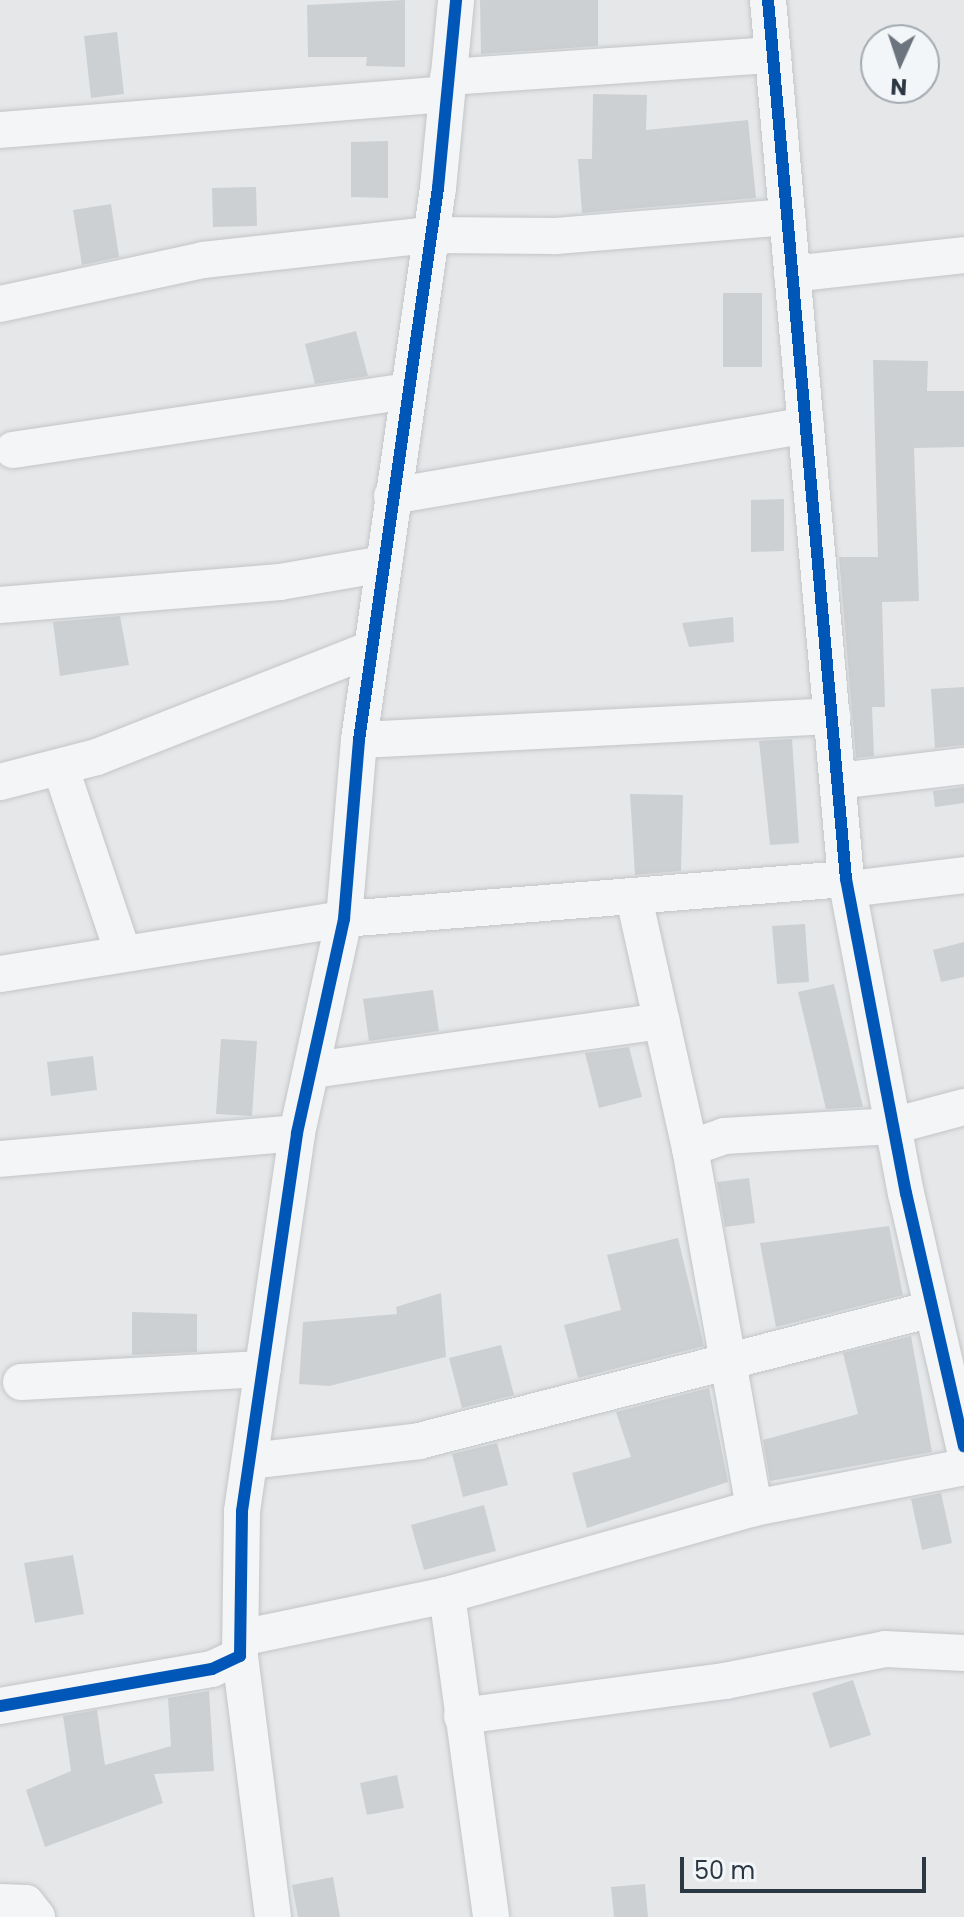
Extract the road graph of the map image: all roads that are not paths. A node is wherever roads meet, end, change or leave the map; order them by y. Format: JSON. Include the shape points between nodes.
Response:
{"nodes":[{"id":1,"x":456,"y":0,"type":"edge"},
{"id":2,"x":768,"y":0,"type":"edge"},
{"id":3,"x":773,"y":55,"type":"junction"},
{"id":4,"x":447,"y":86,"type":"junction"},
{"id":5,"x":0,"y":130,"type":"edge"},
{"id":6,"x":787,"y":217,"type":"junction"},
{"id":7,"x":430,"y":235,"type":"junction"},
{"id":8,"x":964,"y":255,"type":"edge"},
{"id":9,"x":792,"y":274,"type":"junction"},
{"id":10,"x":0,"y":304,"type":"edge"},
{"id":11,"x":407,"y":391,"type":"junction"},
{"id":12,"x":806,"y":425,"type":"junction"},
{"id":13,"x":13,"y":450,"type":"dead end"},
{"id":14,"x":392,"y":496,"type":"junction"},
{"id":15,"x":383,"y":564,"type":"junction"},
{"id":16,"x":0,"y":605,"type":"edge"},
{"id":17,"x":371,"y":649,"type":"junction"},
{"id":18,"x":832,"y":716,"type":"junction"},
{"id":19,"x":359,"y":740,"type":"junction"},
{"id":20,"x":964,"y":766,"type":"edge"},
{"id":21,"x":61,"y":769,"type":"junction"},
{"id":22,"x":838,"y":781,"type":"junction"},
{"id":23,"x":0,"y":782,"type":"edge"},
{"id":24,"x":964,"y":875,"type":"edge"},
{"id":25,"x":848,"y":884,"type":"junction"},
{"id":26,"x":634,"y":898,"type":"junction"},
{"id":27,"x":344,"y":919,"type":"junction"},
{"id":28,"x":122,"y":950,"type":"junction"},
{"id":29,"x":0,"y":974,"type":"edge"},
{"id":30,"x":662,"y":1021,"type":"junction"},
{"id":31,"x":313,"y":1070,"type":"junction"},
{"id":32,"x":964,"y":1107,"type":"edge"},
{"id":33,"x":893,"y":1126,"type":"junction"},
{"id":34,"x":297,"y":1133,"type":"junction"},
{"id":35,"x":690,"y":1148,"type":"junction"},
{"id":36,"x":0,"y":1159,"type":"edge"},
{"id":37,"x":944,"y":1319,"type":"edge"},
{"id":38,"x":731,"y":1361,"type":"junction"},
{"id":39,"x":263,"y":1369,"type":"junction"},
{"id":40,"x":21,"y":1382,"type":"dead end"},
{"id":41,"x":964,"y":1446,"type":"edge"},
{"id":42,"x":250,"y":1461,"type":"junction"},
{"id":43,"x":964,"y":1467,"type":"edge"},
{"id":44,"x":754,"y":1508,"type":"junction"},
{"id":45,"x":447,"y":1595,"type":"junction"},
{"id":46,"x":241,"y":1647,"type":"junction"},
{"id":47,"x":964,"y":1653,"type":"edge"},
{"id":48,"x":0,"y":1706,"type":"edge"},
{"id":49,"x":462,"y":1716,"type":"junction"},
{"id":50,"x":0,"y":1902,"type":"edge"},
{"id":51,"x":37,"y":1917,"type":"edge"},
{"id":52,"x":273,"y":1917,"type":"edge"},
{"id":53,"x":491,"y":1917,"type":"edge"}],
"edges":[{"from":1,"to":4,"type":"street"},
{"from":2,"to":3,"type":"street"},
{"from":3,"to":4,"type":"street"},
{"from":3,"to":6,"type":"street"},
{"from":4,"to":5,"type":"street"},
{"from":4,"to":7,"type":"street"},
{"from":6,"to":7,"type":"street","via":[[556,236]]},
{"from":6,"to":9,"type":"street"},
{"from":7,"to":10,"type":"street","via":[[203,260]]},
{"from":7,"to":11,"type":"street"},
{"from":8,"to":9,"type":"street"},
{"from":9,"to":12,"type":"street"},
{"from":11,"to":13,"type":"street"},
{"from":11,"to":14,"type":"street"},
{"from":12,"to":14,"type":"street"},
{"from":12,"to":18,"type":"street"},
{"from":14,"to":15,"type":"street"},
{"from":15,"to":16,"type":"street","via":[[280,582]]},
{"from":15,"to":17,"type":"street"},
{"from":17,"to":19,"type":"street"},
{"from":17,"to":21,"type":"street"},
{"from":18,"to":19,"type":"street"},
{"from":18,"to":22,"type":"street"},
{"from":19,"to":27,"type":"street"},
{"from":20,"to":22,"type":"street"},
{"from":21,"to":23,"type":"street"},
{"from":21,"to":28,"type":"street"},
{"from":22,"to":25,"type":"street"},
{"from":24,"to":25,"type":"street"},
{"from":25,"to":26,"type":"street"},
{"from":25,"to":33,"type":"street"},
{"from":26,"to":27,"type":"street"},
{"from":26,"to":30,"type":"street"},
{"from":27,"to":28,"type":"street"},
{"from":27,"to":31,"type":"street"},
{"from":28,"to":29,"type":"street"},
{"from":30,"to":31,"type":"street"},
{"from":30,"to":35,"type":"street"},
{"from":31,"to":34,"type":"street"},
{"from":32,"to":33,"type":"street"},
{"from":33,"to":35,"type":"street","via":[[724,1136]]},
{"from":33,"to":37,"type":"street"},
{"from":34,"to":36,"type":"street"},
{"from":34,"to":39,"type":"street"},
{"from":35,"to":38,"type":"street"},
{"from":37,"to":38,"type":"street"},
{"from":37,"to":41,"type":"street"},
{"from":38,"to":42,"type":"street","via":[[419,1441]]},
{"from":38,"to":44,"type":"street"},
{"from":39,"to":40,"type":"street"},
{"from":39,"to":42,"type":"street"},
{"from":42,"to":46,"type":"street"},
{"from":43,"to":44,"type":"street"},
{"from":44,"to":45,"type":"street"},
{"from":45,"to":46,"type":"street"},
{"from":45,"to":49,"type":"street"},
{"from":46,"to":48,"type":"street","via":[[212,1669]]},
{"from":46,"to":52,"type":"street"},
{"from":47,"to":49,"type":"street","via":[[872,1651],[725,1681]]},
{"from":49,"to":53,"type":"street"},
{"from":50,"to":51,"type":"street","via":[[26,1903]]}]}
